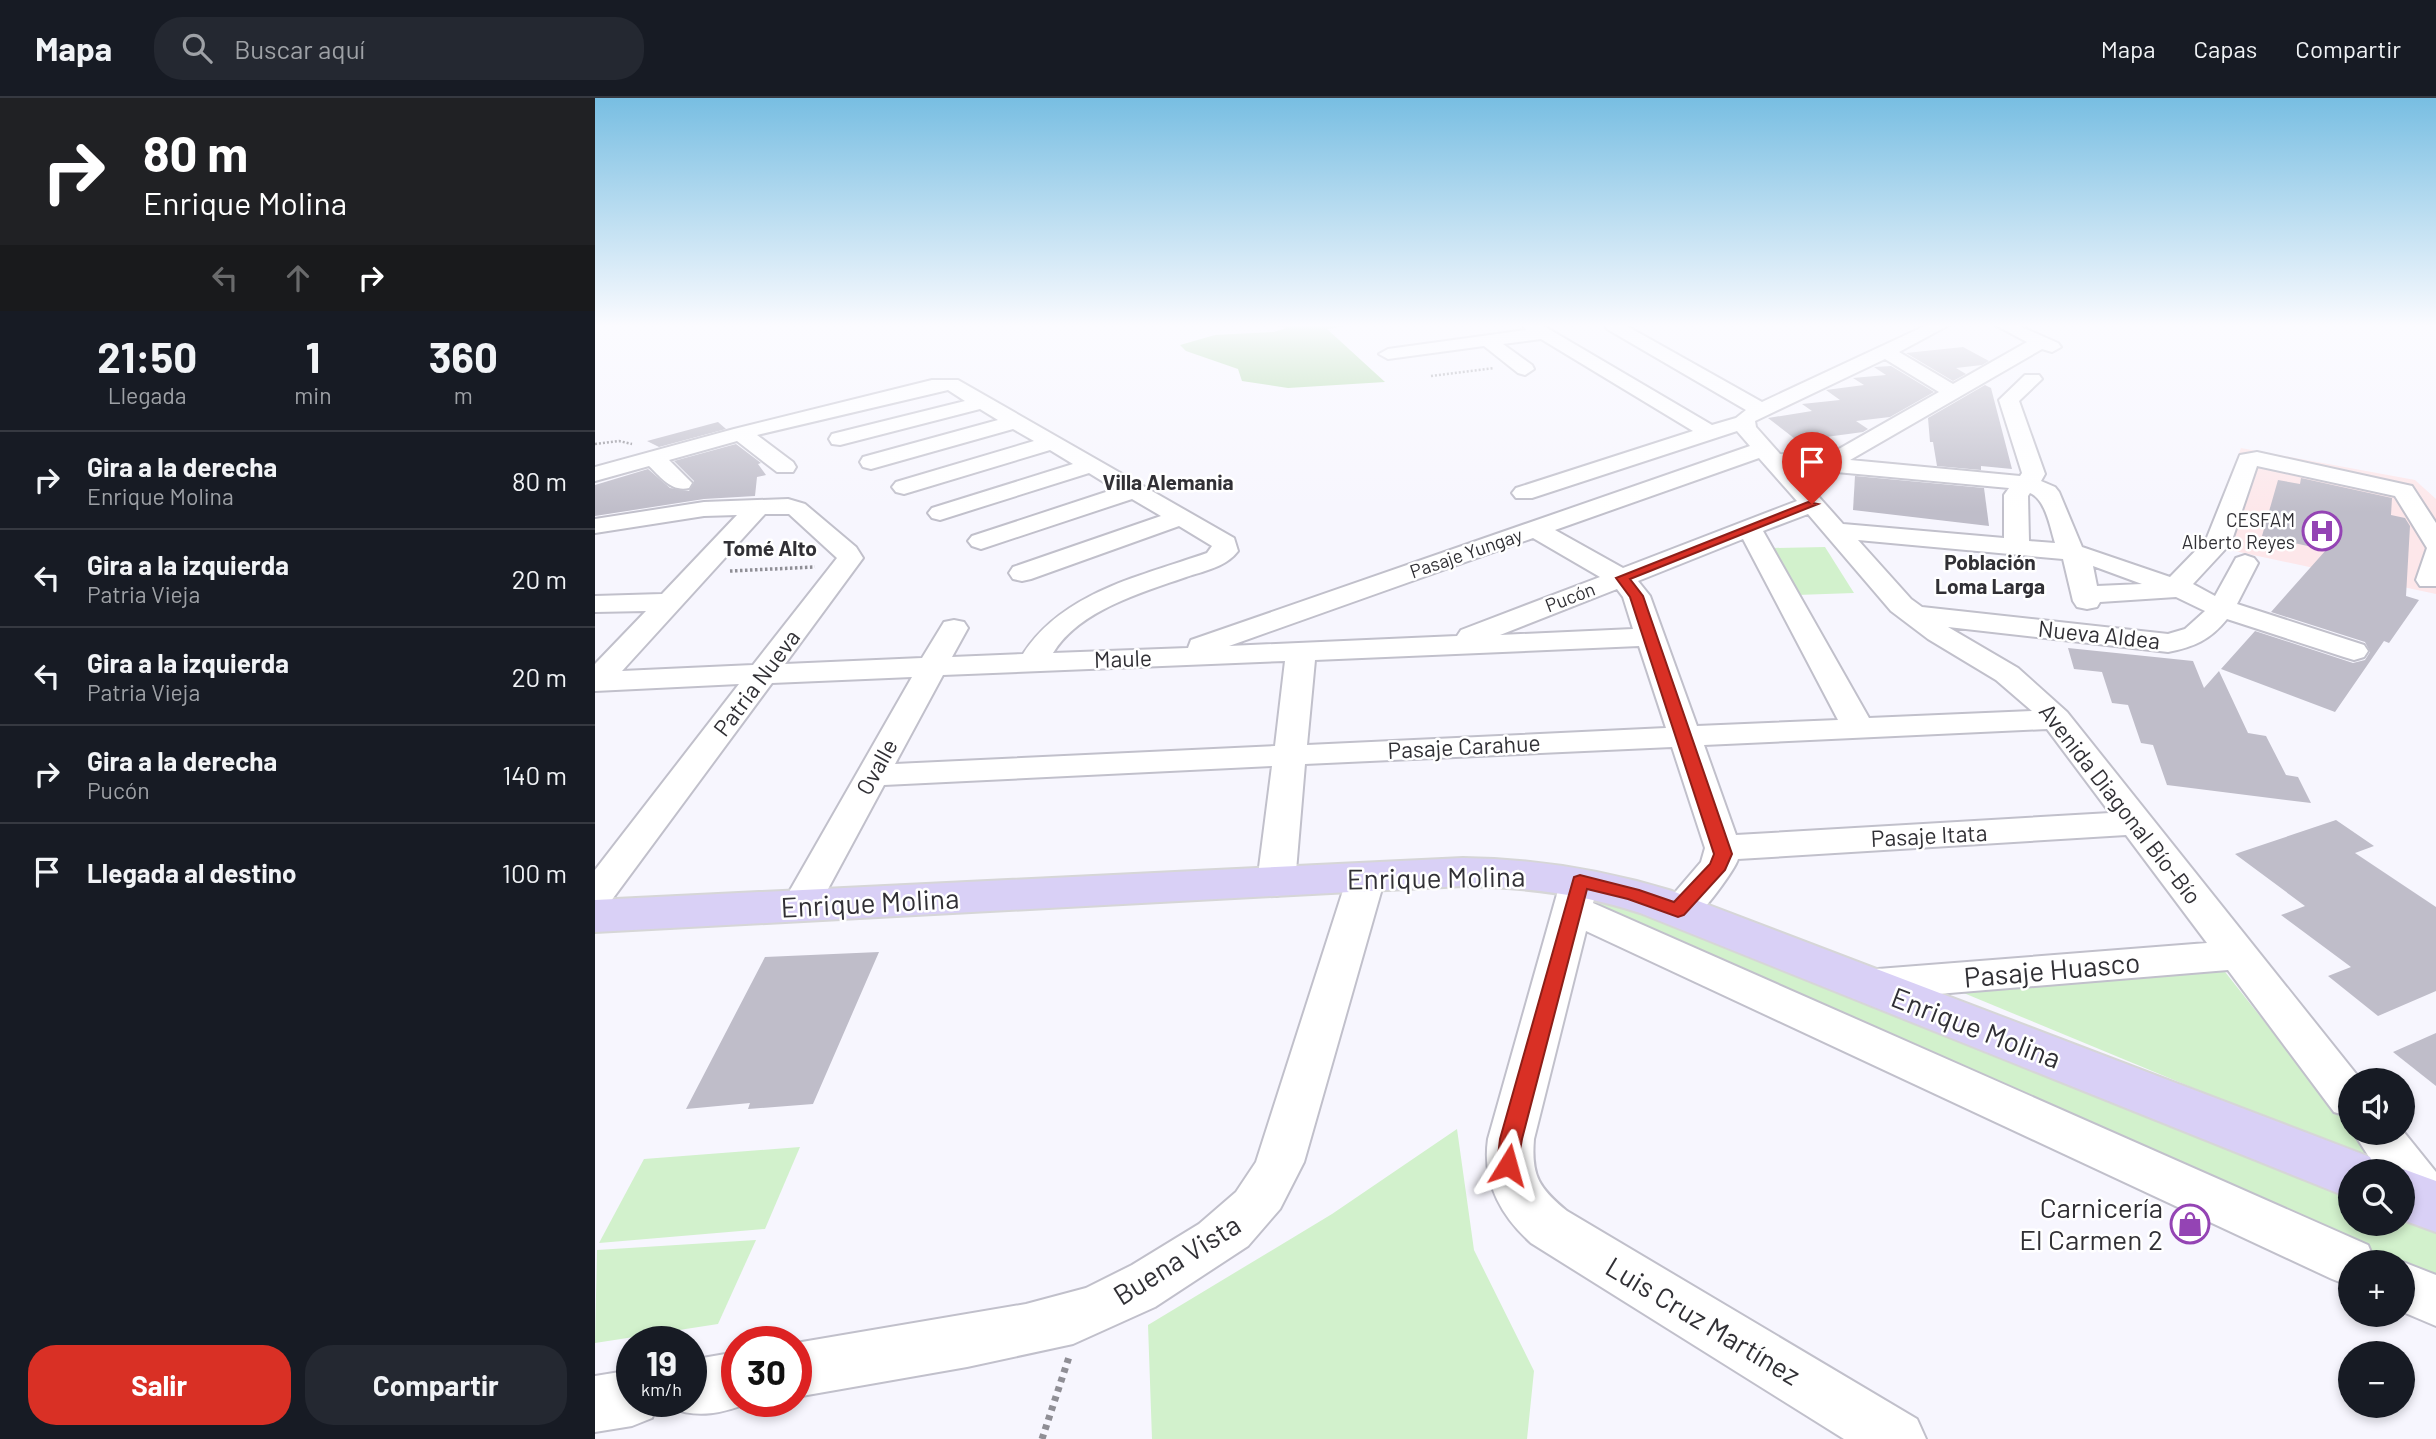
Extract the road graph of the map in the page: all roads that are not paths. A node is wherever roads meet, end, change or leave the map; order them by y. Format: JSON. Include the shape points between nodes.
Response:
{"nodes":[{"id":1,"x":932,"y":388,"type":"edge"},
{"id":2,"x":960,"y":388,"type":"edge"},
{"id":3,"x":1634,"y":388,"type":"edge"},
{"id":4,"x":1717,"y":388,"type":"edge"},
{"id":5,"x":1812,"y":388,"type":"edge"},
{"id":6,"x":1945,"y":388,"type":"edge"},
{"id":7,"x":1964,"y":388,"type":"edge"},
{"id":8,"x":2023,"y":388,"type":"edge"},
{"id":9,"x":1954,"y":393,"type":"junction"},
{"id":10,"x":984,"y":402,"type":"junction"},
{"id":11,"x":1753,"y":416,"type":"junction"},
{"id":12,"x":1018,"y":421,"type":"junction"},
{"id":13,"x":1709,"y":432,"type":"junction"},
{"id":14,"x":741,"y":433,"type":"junction"},
{"id":15,"x":840,"y":439,"type":"dead end"},
{"id":16,"x":1054,"y":442,"type":"junction"},
{"id":17,"x":1768,"y":454,"type":"junction"},
{"id":18,"x":653,"y":457,"type":"junction"},
{"id":19,"x":871,"y":462,"type":"dead end"},
{"id":20,"x":1093,"y":465,"type":"junction"},
{"id":21,"x":1826,"y":465,"type":"junction"},
{"id":22,"x":785,"y":467,"type":"dead end"},
{"id":23,"x":595,"y":474,"type":"edge"},
{"id":24,"x":681,"y":483,"type":"dead end"},
{"id":25,"x":2027,"y":484,"type":"junction"},
{"id":26,"x":904,"y":486,"type":"dead end"},
{"id":27,"x":1135,"y":490,"type":"junction"},
{"id":28,"x":1524,"y":493,"type":"dead end"},
{"id":29,"x":1812,"y":504,"type":"junction"},
{"id":30,"x":759,"y":506,"type":"junction"},
{"id":31,"x":940,"y":513,"type":"dead end"},
{"id":32,"x":1182,"y":517,"type":"junction"},
{"id":33,"x":595,"y":526,"type":"edge"},
{"id":34,"x":1749,"y":528,"type":"junction"},
{"id":35,"x":1535,"y":529,"type":"junction"},
{"id":36,"x":1836,"y":531,"type":"junction"},
{"id":37,"x":981,"y":541,"type":"dead end"},
{"id":38,"x":2436,"y":543,"type":"edge"},
{"id":39,"x":2015,"y":547,"type":"junction"},
{"id":40,"x":2071,"y":552,"type":"junction"},
{"id":41,"x":2436,"y":553,"type":"edge"},
{"id":42,"x":2245,"y":564,"type":"dead end"},
{"id":43,"x":1021,"y":573,"type":"dead end"},
{"id":44,"x":1622,"y":578,"type":"junction"},
{"id":45,"x":2428,"y":580,"type":"dead end"},
{"id":46,"x":2180,"y":590,"type":"junction"},
{"id":47,"x":670,"y":602,"type":"junction"},
{"id":48,"x":595,"y":604,"type":"edge"},
{"id":49,"x":2223,"y":608,"type":"junction"},
{"id":50,"x":1913,"y":615,"type":"junction"},
{"id":51,"x":954,"y":628,"type":"dead end"},
{"id":52,"x":1650,"y":637,"type":"junction"},
{"id":53,"x":1446,"y":645,"type":"junction"},
{"id":54,"x":1301,"y":651,"type":"junction"},
{"id":55,"x":2354,"y":651,"type":"dead end"},
{"id":56,"x":1169,"y":657,"type":"junction"},
{"id":57,"x":1032,"y":663,"type":"junction"},
{"id":58,"x":933,"y":667,"type":"junction"},
{"id":59,"x":764,"y":674,"type":"junction"},
{"id":60,"x":595,"y":681,"type":"edge"},
{"id":61,"x":2056,"y":719,"type":"junction"},
{"id":62,"x":1859,"y":729,"type":"junction"},
{"id":63,"x":1685,"y":737,"type":"junction"},
{"id":64,"x":1290,"y":755,"type":"junction"},
{"id":65,"x":873,"y":775,"type":"junction"},
{"id":66,"x":2136,"y":823,"type":"junction"},
{"id":67,"x":1723,"y":848,"type":"junction"},
{"id":68,"x":1366,"y":878,"type":"junction"},
{"id":69,"x":1276,"y":883,"type":"junction"},
{"id":70,"x":1576,"y":895,"type":"junction"},
{"id":71,"x":595,"y":896,"type":"edge"},
{"id":72,"x":800,"y":906,"type":"junction"},
{"id":73,"x":1678,"y":911,"type":"junction"},
{"id":74,"x":595,"y":916,"type":"edge"},
{"id":75,"x":2238,"y":955,"type":"junction"},
{"id":76,"x":1865,"y":985,"type":"junction"},
{"id":77,"x":2338,"y":1084,"type":"edge"},
{"id":78,"x":2385,"y":1145,"type":"edge"},
{"id":79,"x":2338,"y":1169,"type":"edge"},
{"id":80,"x":2424,"y":1203,"type":"edge"},
{"id":81,"x":2338,"y":1256,"type":"edge"},
{"id":82,"x":2415,"y":1291,"type":"edge"},
{"id":83,"x":2436,"y":1301,"type":"edge"},
{"id":84,"x":812,"y":1367,"type":"edge"},
{"id":85,"x":616,"y":1401,"type":"edge"},
{"id":86,"x":595,"y":1404,"type":"edge"},
{"id":87,"x":1897,"y":1439,"type":"edge"}],
"edges":[{"from":1,"to":14,"type":"street"},
{"from":2,"to":10,"type":"street"},
{"from":3,"to":13,"type":"street"},
{"from":4,"to":11,"type":"street"},
{"from":5,"to":11,"type":"street"},
{"from":6,"to":9,"type":"street"},
{"from":7,"to":9,"type":"street"},
{"from":8,"to":25,"type":"street","via":[[2009,400],[2034,474]]},
{"from":9,"to":21,"type":"street"},
{"from":10,"to":12,"type":"street"},
{"from":10,"to":15,"type":"street"},
{"from":11,"to":13,"type":"street"},
{"from":11,"to":17,"type":"street","name":"Avenida Diagonal Bío-Bío","via":[[1744,427]]},
{"from":12,"to":16,"type":"street"},
{"from":12,"to":19,"type":"street"},
{"from":13,"to":28,"type":"street"},
{"from":14,"to":18,"type":"street"},
{"from":14,"to":22,"type":"street"},
{"from":16,"to":20,"type":"street"},
{"from":16,"to":26,"type":"street"},
{"from":17,"to":21,"type":"street"},
{"from":17,"to":29,"type":"street","name":"Avenida Diagonal Bío-Bío"},
{"from":17,"to":35,"type":"street","name":"Pasaje Yungay"},
{"from":18,"to":23,"type":"street"},
{"from":18,"to":24,"type":"street"},
{"from":20,"to":27,"type":"street"},
{"from":20,"to":31,"type":"street"},
{"from":21,"to":25,"type":"street"},
{"from":25,"to":39,"type":"street","via":[[2016,495]]},
{"from":25,"to":40,"type":"street","via":[[2047,492]]},
{"from":27,"to":32,"type":"street"},
{"from":27,"to":37,"type":"street"},
{"from":29,"to":34,"type":"street","name":"Pucón"},
{"from":29,"to":36,"type":"street","name":"Avenida Diagonal Bío-Bío"},
{"from":30,"to":33,"type":"street","via":[[704,509]]},
{"from":30,"to":47,"type":"street"},
{"from":30,"to":59,"type":"street","name":"Patria Nueva","via":[[797,509],[850,558]]},
{"from":32,"to":43,"type":"street"},
{"from":32,"to":57,"type":"street","via":[[1225,543],[1225,551],[1076,615],[1046,638]]},
{"from":34,"to":44,"type":"street","name":"Pucón"},
{"from":34,"to":62,"type":"street"},
{"from":35,"to":44,"type":"street"},
{"from":35,"to":56,"type":"street","name":"Pasaje Yungay"},
{"from":36,"to":39,"type":"street"},
{"from":36,"to":50,"type":"street","name":"Avenida Diagonal Bío-Bío"},
{"from":38,"to":46,"type":"street","via":[[2404,491],[2248,460],[2218,544],[2177,585]]},
{"from":39,"to":40,"type":"street"},
{"from":40,"to":46,"type":"street"},
{"from":40,"to":46,"type":"street","via":[[2079,563],[2086,598]]},
{"from":41,"to":45,"type":"street"},
{"from":42,"to":49,"type":"street","name":"Nueva Aldea"},
{"from":44,"to":52,"type":"street","via":[[1634,591]]},
{"from":44,"to":53,"type":"street","name":"Pucón"},
{"from":46,"to":49,"type":"street"},
{"from":47,"to":48,"type":"street"},
{"from":47,"to":60,"type":"street"},
{"from":49,"to":50,"type":"street","name":"Nueva Aldea","via":[[2190,639],[2177,642]]},
{"from":49,"to":55,"type":"street"},
{"from":50,"to":61,"type":"street","name":"Avenida Diagonal Bío-Bío","via":[[2007,674]]},
{"from":51,"to":58,"type":"street","name":"Ovalle"},
{"from":52,"to":53,"type":"street","name":"Maule"},
{"from":52,"to":63,"type":"street"},
{"from":53,"to":54,"type":"street","name":"Maule"},
{"from":54,"to":56,"type":"street","name":"Maule"},
{"from":54,"to":64,"type":"street"},
{"from":56,"to":57,"type":"street","name":"Maule"},
{"from":57,"to":58,"type":"street","name":"Maule"},
{"from":58,"to":59,"type":"street","name":"Maule"},
{"from":58,"to":65,"type":"street","name":"Ovalle"},
{"from":59,"to":60,"type":"street","name":"Maule"},
{"from":59,"to":71,"type":"street","name":"Patria Nueva"},
{"from":61,"to":62,"type":"street","name":"Pasaje Carahue"},
{"from":61,"to":66,"type":"street","name":"Avenida Diagonal Bío-Bío"},
{"from":62,"to":63,"type":"street","name":"Pasaje Carahue"},
{"from":63,"to":64,"type":"street","name":"Pasaje Carahue"},
{"from":63,"to":67,"type":"street"},
{"from":64,"to":65,"type":"street","name":"Pasaje Carahue"},
{"from":64,"to":69,"type":"street"},
{"from":65,"to":72,"type":"street","name":"Ovalle"},
{"from":66,"to":67,"type":"street","name":"Pasaje Itata"},
{"from":66,"to":75,"type":"street","name":"Avenida Diagonal Bío-Bío"},
{"from":67,"to":73,"type":"street","via":[[1718,866]]},
{"from":68,"to":69,"type":"main road","name":"Enrique Molina"},
{"from":68,"to":70,"type":"main road","name":"Enrique Molina","via":[[1492,872]]},
{"from":68,"to":84,"type":"street","name":"Buena Vista","via":[[1280,1161],[1261,1200],[1223,1238],[1083,1315],[957,1343]]},
{"from":69,"to":72,"type":"main road","name":"Enrique Molina"},
{"from":70,"to":73,"type":"main road","name":"Enrique Molina","via":[[1633,894]]},
{"from":70,"to":81,"type":"street","name":"Enrique Molina"},
{"from":70,"to":87,"type":"street","name":"Luis Cruz Martínez","via":[[1511,1139],[1508,1165],[1517,1195],[1549,1227]]},
{"from":72,"to":74,"type":"main road","name":"Enrique Molina"},
{"from":73,"to":76,"type":"main road","name":"Enrique Molina"},
{"from":75,"to":76,"type":"street","name":"Pasaje Huasco"},
{"from":75,"to":77,"type":"street","name":"Avenida Diagonal Bío-Bío"},
{"from":76,"to":79,"type":"main road","name":"Enrique Molina"},
{"from":78,"to":80,"type":"street"},
{"from":82,"to":83,"type":"street"},
{"from":85,"to":86,"type":"street"}]}
